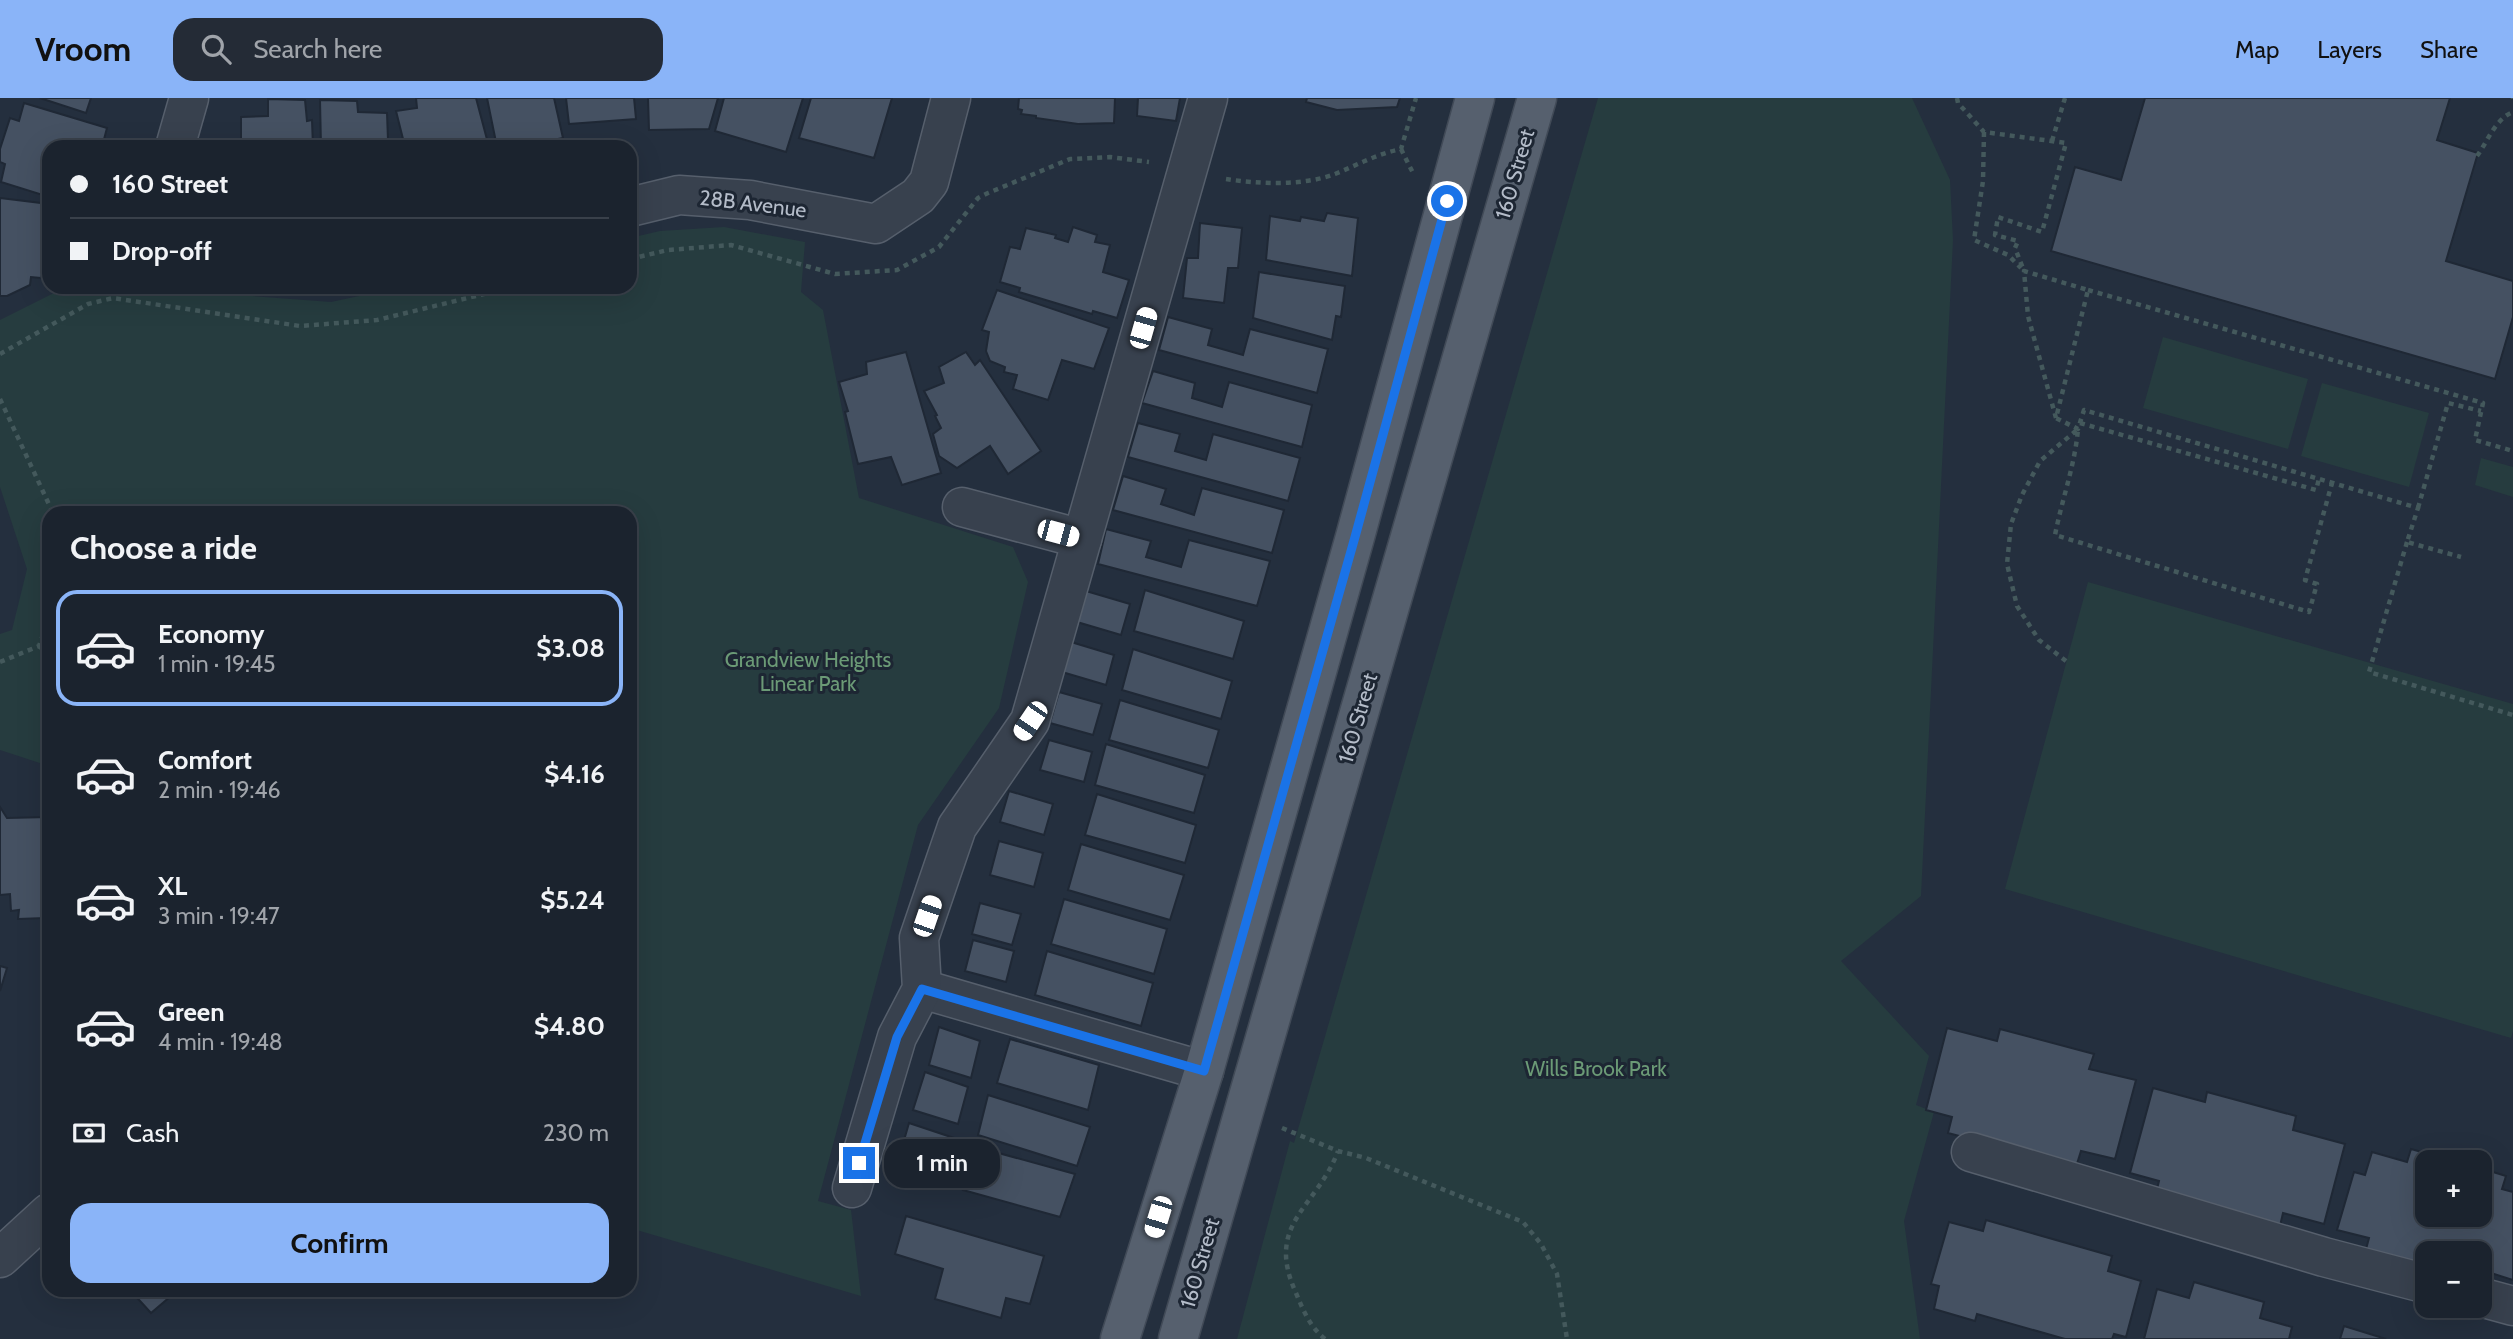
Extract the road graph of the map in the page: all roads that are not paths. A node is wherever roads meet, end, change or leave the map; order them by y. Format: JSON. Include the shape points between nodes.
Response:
{"nodes":[{"id":1,"x":189,"y":98,"type":"edge"},
{"id":2,"x":951,"y":98,"type":"edge"},
{"id":3,"x":1208,"y":98,"type":"edge"},
{"id":4,"x":1475,"y":98,"type":"edge"},
{"id":5,"x":1537,"y":98,"type":"edge"},
{"id":6,"x":177,"y":140,"type":"edge"},
{"id":7,"x":637,"y":205,"type":"edge"},
{"id":8,"x":962,"y":507,"type":"dead end"},
{"id":9,"x":1082,"y":540,"type":"junction"},
{"id":10,"x":922,"y":989,"type":"junction"},
{"id":11,"x":1204,"y":1071,"type":"junction"},
{"id":12,"x":1971,"y":1152,"type":"dead end"},
{"id":13,"x":852,"y":1188,"type":"dead end"},
{"id":14,"x":42,"y":1219,"type":"edge"},
{"id":15,"x":0,"y":1258,"type":"edge"},
{"id":16,"x":2415,"y":1281,"type":"edge"},
{"id":17,"x":2492,"y":1300,"type":"edge"},
{"id":18,"x":2513,"y":1306,"type":"edge"},
{"id":19,"x":1120,"y":1339,"type":"edge"},
{"id":20,"x":1178,"y":1339,"type":"edge"}],
"edges":[{"from":1,"to":6,"type":"street"},
{"from":2,"to":7,"type":"street","name":"28B Avenue","via":[[929,182],[918,196],[876,224],[738,199],[679,195]]},
{"from":3,"to":9,"type":"street"},
{"from":4,"to":11,"type":"main road"},
{"from":5,"to":20,"type":"main road","name":"160 Street"},
{"from":8,"to":9,"type":"street"},
{"from":9,"to":10,"type":"street","via":[[1030,721],[957,827],[919,939]]},
{"from":10,"to":11,"type":"street"},
{"from":10,"to":13,"type":"street","via":[[897,1037]]},
{"from":11,"to":19,"type":"main road"},
{"from":12,"to":16,"type":"street"},
{"from":14,"to":15,"type":"street"},
{"from":17,"to":18,"type":"street"}]}
